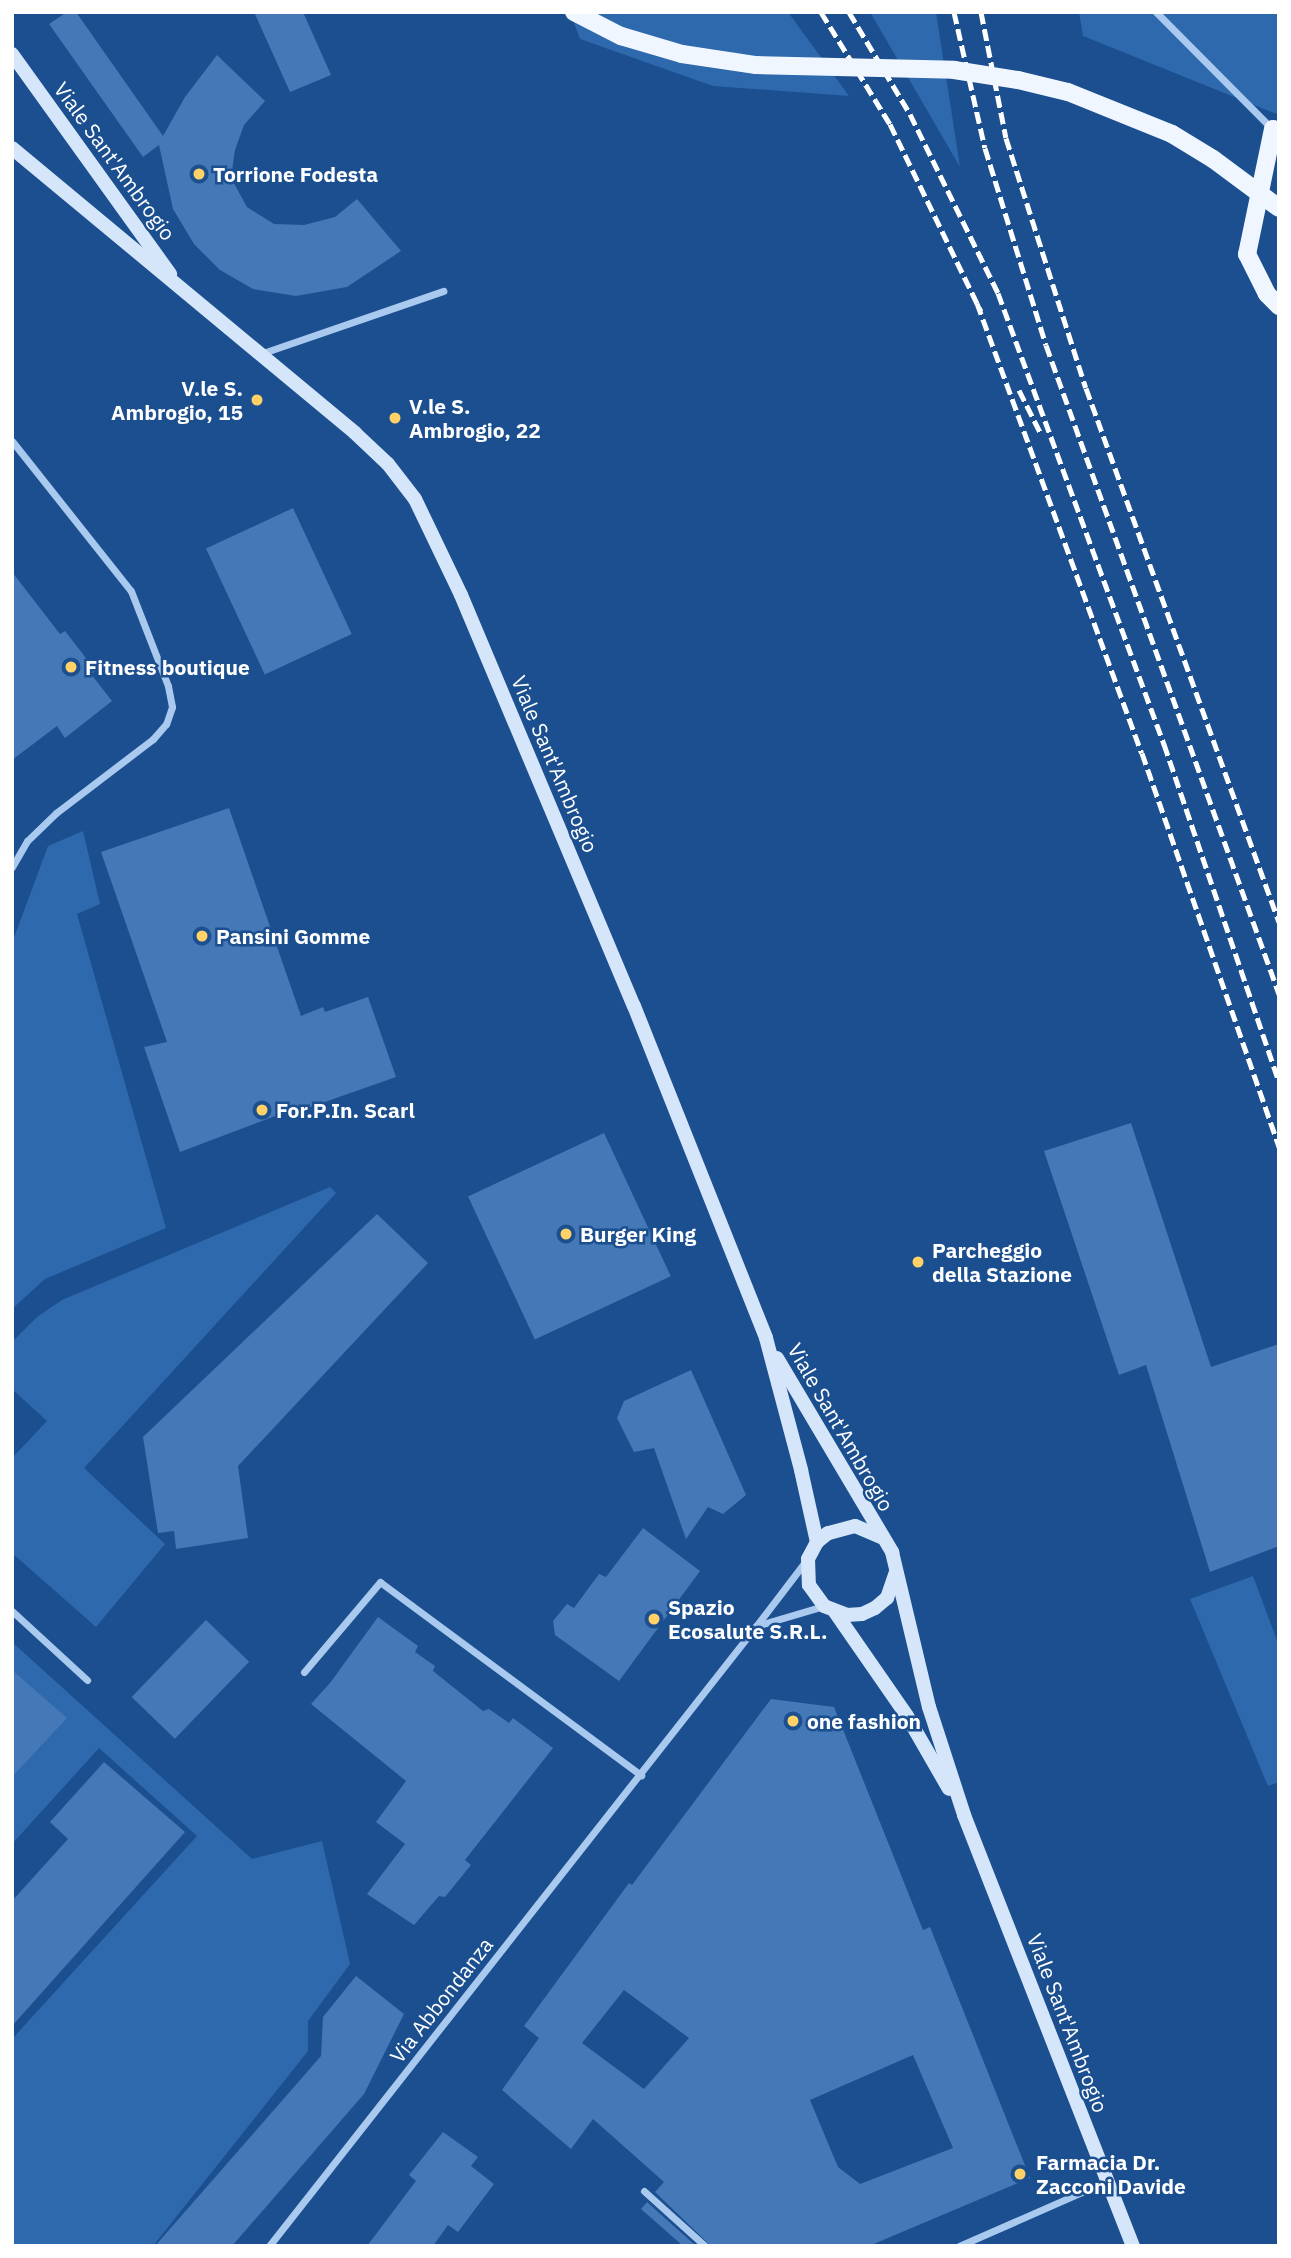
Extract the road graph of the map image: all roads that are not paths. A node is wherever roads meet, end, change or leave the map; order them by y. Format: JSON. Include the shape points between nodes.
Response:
{"nodes":[{"id":1,"x":574,"y":12,"type":"edge"},
{"id":2,"x":1156,"y":12,"type":"edge"},
{"id":3,"x":12,"y":54,"type":"edge"},
{"id":4,"x":1276,"y":131,"type":"edge"},
{"id":5,"x":12,"y":148,"type":"edge"},
{"id":6,"x":1279,"y":208,"type":"edge"},
{"id":7,"x":443,"y":291,"type":"dead end"},
{"id":8,"x":183,"y":292,"type":"junction"},
{"id":9,"x":1279,"y":306,"type":"edge"},
{"id":10,"x":259,"y":354,"type":"junction"},
{"id":11,"x":12,"y":441,"type":"edge"},
{"id":12,"x":12,"y":867,"type":"edge"},
{"id":13,"x":766,"y":1338,"type":"junction"},
{"id":14,"x":881,"y":1537,"type":"junction"},
{"id":15,"x":817,"y":1542,"type":"junction"},
{"id":16,"x":808,"y":1559,"type":"junction"},
{"id":17,"x":896,"y":1570,"type":"junction"},
{"id":18,"x":830,"y":1609,"type":"junction"},
{"id":19,"x":12,"y":1611,"type":"edge"},
{"id":20,"x":756,"y":1626,"type":"junction"},
{"id":21,"x":304,"y":1672,"type":"dead end"},
{"id":22,"x":87,"y":1679,"type":"dead end"},
{"id":23,"x":641,"y":1775,"type":"junction"},
{"id":24,"x":964,"y":1815,"type":"junction"},
{"id":25,"x":1107,"y":2181,"type":"junction"},
{"id":26,"x":644,"y":2191,"type":"dead end"},
{"id":27,"x":269,"y":2246,"type":"edge"},
{"id":28,"x":705,"y":2246,"type":"edge"},
{"id":29,"x":959,"y":2246,"type":"edge"},
{"id":30,"x":1133,"y":2246,"type":"edge"}],
"edges":[{"from":1,"to":6,"type":"main road","bridge":true,"via":[[621,36],[682,54],[756,65],[954,69],[1068,92],[1172,134]]},
{"from":2,"to":4,"type":"street"},
{"from":3,"to":8,"type":"main road","name":"Viale Sant'Ambrogio"},
{"from":4,"to":9,"type":"main road","via":[[1247,254],[1267,295]]},
{"from":5,"to":8,"type":"main road","name":"Viale Sant'Ambrogio"},
{"from":7,"to":10,"type":"street"},
{"from":8,"to":10,"type":"main road","name":"Viale Sant'Ambrogio"},
{"from":10,"to":13,"type":"main road","name":"Viale Sant'Ambrogio","via":[[388,464],[415,499],[440,545],[634,1006]]},
{"from":11,"to":12,"type":"street","via":[[131,591],[172,707],[166,724],[153,738],[56,813],[27,841]]},
{"from":13,"to":14,"type":"main road","name":"Viale Sant'Ambrogio"},
{"from":13,"to":15,"type":"main road","name":"Viale Sant'Ambrogio"},
{"from":14,"to":15,"type":"main road","name":"Viale Sant'Ambrogio","via":[[855,1526],[841,1527]]},
{"from":14,"to":17,"type":"main road","name":"Viale Sant'Ambrogio","via":[[892,1552]]},
{"from":15,"to":16,"type":"main road"},
{"from":16,"to":18,"type":"main road","name":"Viale Sant'Ambrogio","via":[[809,1586]]},
{"from":16,"to":20,"type":"street","name":"Via Abbondanza"},
{"from":17,"to":18,"type":"main road","via":[[887,1598],[875,1608],[847,1615]]},
{"from":17,"to":24,"type":"main road","name":"Viale Sant'Ambrogio","via":[[929,1707]]},
{"from":18,"to":20,"type":"street"},
{"from":18,"to":24,"type":"main road","name":"Viale Sant'Ambrogio","via":[[907,1716]]},
{"from":19,"to":22,"type":"street"},
{"from":20,"to":23,"type":"street","name":"Via Abbondanza"},
{"from":21,"to":23,"type":"street","via":[[380,1582]]},
{"from":23,"to":27,"type":"street","name":"Via Abbondanza"},
{"from":24,"to":25,"type":"main road","name":"Viale Sant'Ambrogio"},
{"from":25,"to":29,"type":"street"},
{"from":25,"to":30,"type":"main road","name":"Viale Sant'Ambrogio"},
{"from":26,"to":28,"type":"street"}]}
